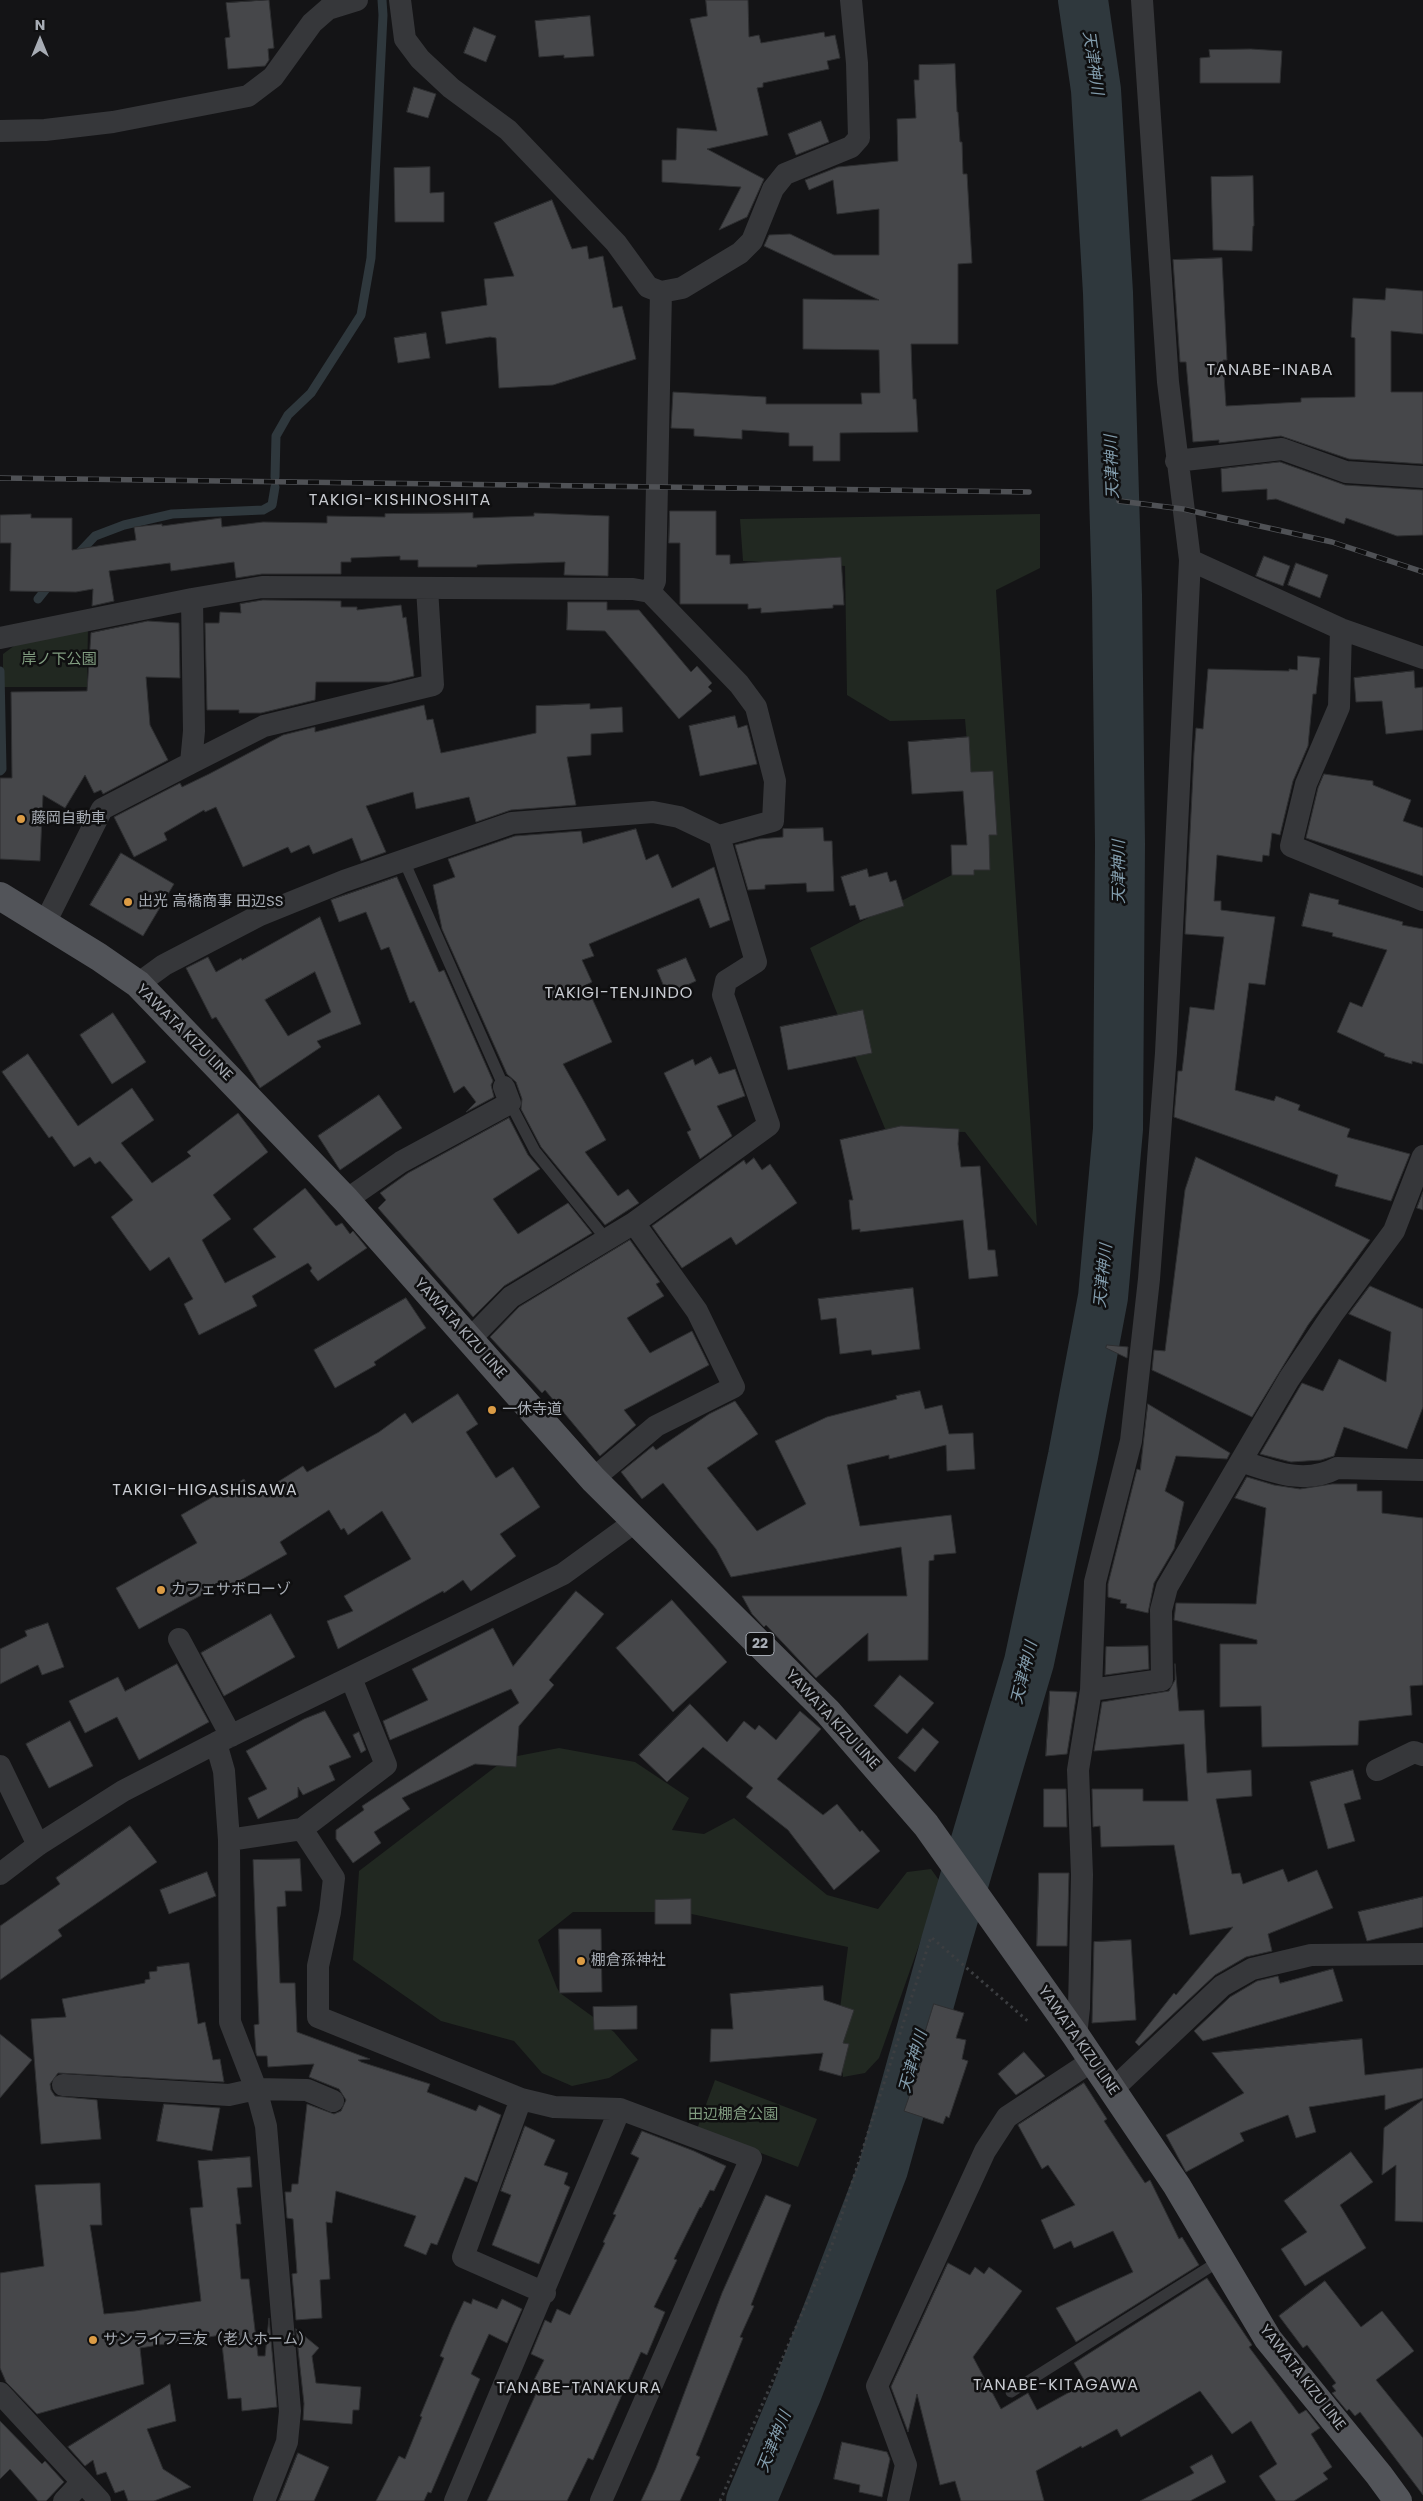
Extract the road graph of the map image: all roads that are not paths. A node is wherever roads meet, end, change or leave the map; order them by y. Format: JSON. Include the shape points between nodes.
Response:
{"nodes":[{"id":1,"x":357,"y":0,"type":"edge"},
{"id":2,"x":400,"y":0,"type":"edge"},
{"id":3,"x":851,"y":0,"type":"edge"},
{"id":4,"x":1142,"y":0,"type":"edge"},
{"id":5,"x":0,"y":131,"type":"edge"},
{"id":6,"x":661,"y":292,"type":"junction"},
{"id":7,"x":1176,"y":461,"type":"junction"},
{"id":8,"x":1423,"y":477,"type":"edge"},
{"id":9,"x":1190,"y":560,"type":"junction"},
{"id":10,"x":427,"y":588,"type":"junction"},
{"id":11,"x":650,"y":592,"type":"junction"},
{"id":12,"x":192,"y":600,"type":"junction"},
{"id":13,"x":1341,"y":629,"type":"junction"},
{"id":14,"x":0,"y":638,"type":"edge"},
{"id":15,"x":1423,"y":658,"type":"edge"},
{"id":16,"x":191,"y":763,"type":"junction"},
{"id":17,"x":719,"y":836,"type":"junction"},
{"id":18,"x":404,"y":861,"type":"junction"},
{"id":19,"x":0,"y":896,"type":"edge"},
{"id":20,"x":1423,"y":900,"type":"edge"},
{"id":21,"x":45,"y":923,"type":"junction"},
{"id":22,"x":138,"y":984,"type":"junction"},
{"id":23,"x":507,"y":1095,"type":"junction"},
{"id":24,"x":1423,"y":1156,"type":"edge"},
{"id":25,"x":346,"y":1200,"type":"junction"},
{"id":26,"x":634,"y":1223,"type":"junction"},
{"id":27,"x":606,"y":1239,"type":"junction"},
{"id":28,"x":469,"y":1340,"type":"junction"},
{"id":29,"x":1241,"y":1461,"type":"junction"},
{"id":30,"x":1423,"y":1470,"type":"edge"},
{"id":31,"x":593,"y":1479,"type":"junction"},
{"id":32,"x":636,"y":1521,"type":"junction"},
{"id":33,"x":179,"y":1638,"type":"dead end"},
{"id":34,"x":350,"y":1678,"type":"junction"},
{"id":35,"x":1091,"y":1690,"type":"junction"},
{"id":36,"x":223,"y":1740,"type":"junction"},
{"id":37,"x":1423,"y":1755,"type":"edge"},
{"id":38,"x":0,"y":1766,"type":"edge"},
{"id":39,"x":1377,"y":1770,"type":"dead end"},
{"id":40,"x":302,"y":1829,"type":"junction"},
{"id":41,"x":230,"y":1840,"type":"junction"},
{"id":42,"x":38,"y":1845,"type":"junction"},
{"id":43,"x":0,"y":1874,"type":"edge"},
{"id":44,"x":1423,"y":1954,"type":"edge"},
{"id":45,"x":1076,"y":2036,"type":"junction"},
{"id":46,"x":1092,"y":2061,"type":"junction"},
{"id":47,"x":63,"y":2085,"type":"dead end"},
{"id":48,"x":256,"y":2089,"type":"junction"},
{"id":49,"x":1112,"y":2090,"type":"junction"},
{"id":50,"x":521,"y":2099,"type":"junction"},
{"id":51,"x":333,"y":2101,"type":"dead end"},
{"id":52,"x":620,"y":2109,"type":"junction"},
{"id":53,"x":1221,"y":2260,"type":"junction"},
{"id":54,"x":545,"y":2293,"type":"junction"},
{"id":55,"x":1011,"y":2392,"type":"dead end"},
{"id":56,"x":0,"y":2393,"type":"edge"},
{"id":57,"x":82,"y":2482,"type":"junction"},
{"id":58,"x":64,"y":2501,"type":"edge"},
{"id":59,"x":100,"y":2501,"type":"edge"},
{"id":60,"x":264,"y":2501,"type":"edge"},
{"id":61,"x":455,"y":2501,"type":"edge"},
{"id":62,"x":601,"y":2501,"type":"edge"},
{"id":63,"x":898,"y":2501,"type":"edge"},
{"id":64,"x":1398,"y":2501,"type":"edge"}],
"edges":[{"from":1,"to":5,"type":"street","via":[[328,9],[312,23],[273,77],[248,96],[113,122],[45,130]]},
{"from":2,"to":6,"type":"street","via":[[405,39],[420,59],[451,88],[508,130],[616,243],[648,287]]},
{"from":3,"to":6,"type":"street","via":[[859,138],[851,147],[785,174],[773,189],[752,241],[740,253],[682,288]]},
{"from":4,"to":7,"type":"street"},
{"from":6,"to":11,"type":"street","via":[[655,581]]},
{"from":7,"to":8,"type":"street","via":[[1282,448],[1346,472]]},
{"from":7,"to":9,"type":"street"},
{"from":9,"to":13,"type":"street"},
{"from":9,"to":35,"type":"street","via":[[1166,1053],[1149,1279],[1131,1441],[1095,1582]]},
{"from":10,"to":11,"type":"street","via":[[633,589]]},
{"from":10,"to":12,"type":"street","via":[[262,587]]},
{"from":10,"to":16,"type":"street","via":[[433,685],[264,726]]},
{"from":11,"to":17,"type":"street","via":[[739,684],[756,707],[775,781],[773,821]]},
{"from":12,"to":14,"type":"street"},
{"from":12,"to":16,"type":"street","via":[[194,731]]},
{"from":13,"to":15,"type":"street"},
{"from":13,"to":20,"type":"street","via":[[1339,706],[1306,784],[1291,846]]},
{"from":16,"to":21,"type":"street","via":[[102,809]]},
{"from":17,"to":18,"type":"street","via":[[678,817],[654,812],[548,819],[512,823]]},
{"from":17,"to":26,"type":"street","via":[[756,962],[726,981],[723,995],[770,1125]]},
{"from":18,"to":22,"type":"street","via":[[260,914],[164,964]]},
{"from":18,"to":23,"type":"lane"},
{"from":19,"to":21,"type":"main road","name":"YAWATA KIZU LINE","number":"22"},
{"from":21,"to":22,"type":"main road","name":"YAWATA KIZU LINE","number":"22"},
{"from":22,"to":25,"type":"main road","name":"YAWATA KIZU LINE","number":"22"},
{"from":23,"to":25,"type":"street"},
{"from":23,"to":27,"type":"lane","via":[[535,1150]]},
{"from":24,"to":29,"type":"street","via":[[1394,1231],[1326,1323]]},
{"from":25,"to":28,"type":"main road","name":"YAWATA KIZU LINE","number":"22"},
{"from":26,"to":27,"type":"street"},
{"from":26,"to":31,"type":"street","via":[[697,1311],[734,1387],[656,1426]]},
{"from":27,"to":28,"type":"street","via":[[511,1297]]},
{"from":28,"to":31,"type":"main road","name":"YAWATA KIZU LINE","number":"22"},
{"from":29,"to":30,"type":"street","via":[[1286,1476],[1325,1474],[1337,1468]]},
{"from":29,"to":35,"type":"street","via":[[1167,1587],[1162,1610],[1162,1680]]},
{"from":31,"to":32,"type":"main road","name":"YAWATA KIZU LINE","number":"22"},
{"from":32,"to":34,"type":"street","via":[[562,1574]]},
{"from":32,"to":45,"type":"main road","name":"YAWATA KIZU LINE","number":"22","via":[[828,1712],[926,1824]]},
{"from":33,"to":36,"type":"street"},
{"from":34,"to":36,"type":"street"},
{"from":34,"to":40,"type":"street","via":[[386,1765]]},
{"from":35,"to":45,"type":"street","via":[[1078,1770],[1082,1874]]},
{"from":36,"to":41,"type":"street"},
{"from":36,"to":42,"type":"street","via":[[124,1791]]},
{"from":37,"to":39,"type":"street","via":[[1414,1752]]},
{"from":38,"to":42,"type":"street"},
{"from":40,"to":41,"type":"street"},
{"from":40,"to":50,"type":"street","via":[[334,1878],[318,1966],[318,2017]]},
{"from":41,"to":48,"type":"street","via":[[230,2022]]},
{"from":42,"to":43,"type":"street"},
{"from":44,"to":49,"type":"street","via":[[1311,1955],[1252,1968],[1222,1986]]},
{"from":45,"to":46,"type":"main road","name":"YAWATA KIZU LINE","number":"22"},
{"from":46,"to":49,"type":"main road","name":"YAWATA KIZU LINE","number":"22"},
{"from":46,"to":63,"type":"street","via":[[1007,2117],[985,2151],[877,2386],[906,2465]]},
{"from":47,"to":48,"type":"street","via":[[230,2095]]},
{"from":48,"to":51,"type":"street","via":[[307,2090]]},
{"from":48,"to":60,"type":"street","via":[[266,2126],[290,2411],[287,2442]]},
{"from":49,"to":53,"type":"main road","name":"YAWATA KIZU LINE","number":"22","via":[[1177,2186]]},
{"from":50,"to":52,"type":"street","via":[[554,2107]]},
{"from":50,"to":54,"type":"street","via":[[463,2257]]},
{"from":52,"to":54,"type":"street"},
{"from":52,"to":62,"type":"street","via":[[751,2158]]},
{"from":53,"to":55,"type":"lane"},
{"from":53,"to":64,"type":"main road","name":"YAWATA KIZU LINE","number":"22","via":[[1268,2339]]},
{"from":54,"to":61,"type":"street"},
{"from":56,"to":57,"type":"street"},
{"from":57,"to":58,"type":"street"},
{"from":57,"to":59,"type":"street"}]}
